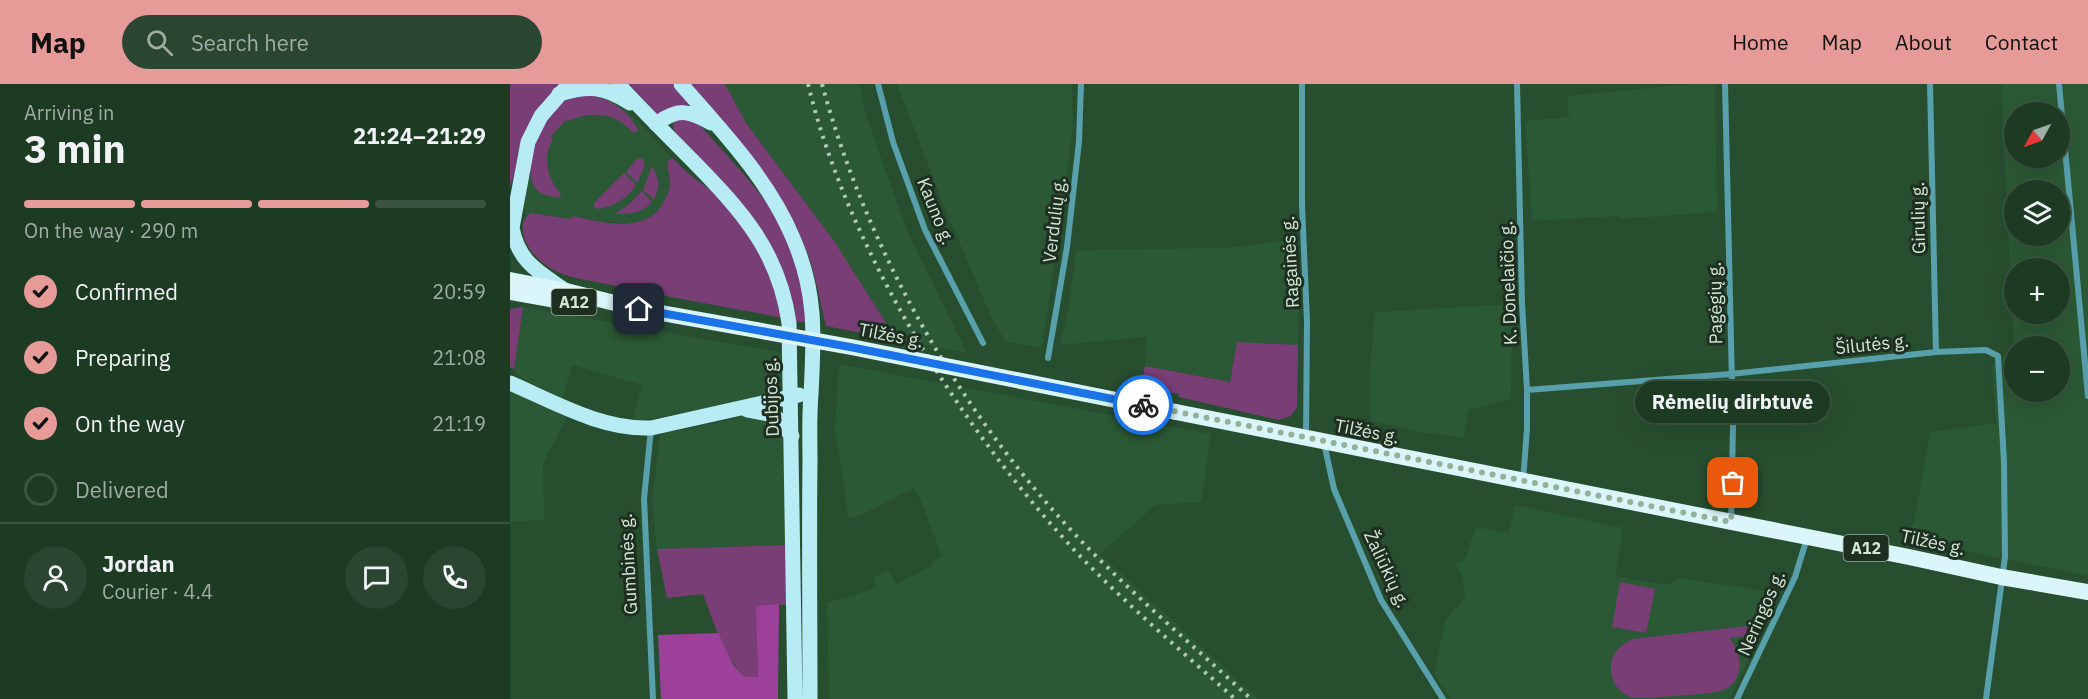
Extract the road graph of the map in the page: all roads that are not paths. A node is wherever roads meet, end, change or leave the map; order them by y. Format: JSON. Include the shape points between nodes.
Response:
{"nodes":[{"id":1,"x":618,"y":84,"type":"edge"},
{"id":2,"x":681,"y":84,"type":"edge"},
{"id":3,"x":878,"y":84,"type":"edge"},
{"id":4,"x":1081,"y":84,"type":"edge"},
{"id":5,"x":1302,"y":84,"type":"edge"},
{"id":6,"x":1517,"y":84,"type":"edge"},
{"id":7,"x":1725,"y":84,"type":"edge"},
{"id":8,"x":1930,"y":84,"type":"edge"},
{"id":9,"x":2059,"y":84,"type":"edge"},
{"id":10,"x":564,"y":89,"type":"edge"},
{"id":11,"x":642,"y":111,"type":"junction"},
{"id":12,"x":656,"y":124,"type":"junction"},
{"id":13,"x":716,"y":126,"type":"junction"},
{"id":14,"x":513,"y":197,"type":"edge"},
{"id":15,"x":510,"y":280,"type":"edge"},
{"id":16,"x":566,"y":291,"type":"junction"},
{"id":17,"x":510,"y":292,"type":"edge"},
{"id":18,"x":534,"y":296,"type":"junction"},
{"id":19,"x":510,"y":301,"type":"edge"},
{"id":20,"x":639,"y":309,"type":"junction"},
{"id":21,"x":983,"y":343,"type":"dead end"},
{"id":22,"x":1936,"y":352,"type":"junction"},
{"id":23,"x":1048,"y":358,"type":"dead end"},
{"id":24,"x":1731,"y":374,"type":"junction"},
{"id":25,"x":510,"y":383,"type":"edge"},
{"id":26,"x":1527,"y":390,"type":"junction"},
{"id":27,"x":811,"y":394,"type":"junction"},
{"id":28,"x":789,"y":396,"type":"junction"},
{"id":29,"x":2088,"y":396,"type":"edge"},
{"id":30,"x":741,"y":409,"type":"junction"},
{"id":31,"x":651,"y":428,"type":"junction"},
{"id":32,"x":792,"y":436,"type":"junction"},
{"id":33,"x":1306,"y":439,"type":"junction"},
{"id":34,"x":1324,"y":442,"type":"junction"},
{"id":35,"x":1523,"y":481,"type":"junction"},
{"id":36,"x":1731,"y":522,"type":"junction"},
{"id":37,"x":1808,"y":537,"type":"junction"},
{"id":38,"x":2001,"y":577,"type":"junction"},
{"id":39,"x":2088,"y":592,"type":"edge"},
{"id":40,"x":654,"y":699,"type":"edge"},
{"id":41,"x":795,"y":699,"type":"edge"},
{"id":42,"x":810,"y":699,"type":"edge"},
{"id":43,"x":1443,"y":699,"type":"edge"},
{"id":44,"x":1737,"y":699,"type":"edge"},
{"id":45,"x":1986,"y":699,"type":"edge"}],
"edges":[{"from":1,"to":11,"type":"main road","name":"Dubijos g."},
{"from":2,"to":13,"type":"main road","name":"Dubijos g."},
{"from":3,"to":21,"type":"street","name":"Kauno g.","via":[[893,142],[925,230]]},
{"from":4,"to":23,"type":"street","name":"Verdulių g.","via":[[1067,247]]},
{"from":5,"to":33,"type":"street","name":"Ragainės g."},
{"from":6,"to":26,"type":"street","name":"K. Donelaičio g."},
{"from":7,"to":24,"type":"street","name":"Pagėgių g."},
{"from":8,"to":22,"type":"street","name":"Girulių g."},
{"from":9,"to":29,"type":"street"},
{"from":10,"to":11,"type":"main road","via":[[603,90]]},
{"from":10,"to":14,"type":"main road","via":[[541,116],[528,141]]},
{"from":11,"to":12,"type":"main road","name":"Dubijos g."},
{"from":12,"to":13,"type":"main road","via":[[669,114],[687,113]]},
{"from":12,"to":28,"type":"main road","name":"Dubijos g.","via":[[731,201],[752,227],[775,267],[789,323]]},
{"from":13,"to":27,"type":"main road","name":"Dubijos g.","via":[[784,217],[804,266],[814,322]]},
{"from":14,"to":16,"type":"main road","via":[[512,228],[517,248],[532,266]]},
{"from":15,"to":16,"type":"highway","name":"Tilžės g.","number":"A12"},
{"from":16,"to":20,"type":"highway","name":"Tilžės g.","number":"A12"},
{"from":17,"to":18,"type":"highway","name":"Tilžės g.","number":"A12"},
{"from":18,"to":19,"type":"main road"},
{"from":18,"to":20,"type":"highway","name":"Tilžės g.","number":"A12"},
{"from":20,"to":33,"type":"highway","name":"Tilžės g.","number":"A12","bridge":true},
{"from":22,"to":24,"type":"street","name":"Šilutės g."},
{"from":22,"to":38,"type":"street","name":"Šilutės g.","via":[[1986,350],[1998,356],[2005,504]]},
{"from":24,"to":26,"type":"street","name":"Šilutės g."},
{"from":24,"to":36,"type":"street","name":"Pagėgių g."},
{"from":25,"to":31,"type":"main road","via":[[596,419],[627,428]]},
{"from":26,"to":35,"type":"street","name":"K. Donelaičio g."},
{"from":27,"to":28,"type":"main road"},
{"from":27,"to":42,"type":"main road","name":"Dubijos g."},
{"from":28,"to":30,"type":"main road"},
{"from":28,"to":32,"type":"main road","name":"Dubijos g."},
{"from":30,"to":31,"type":"main road"},
{"from":30,"to":32,"type":"main road","via":[[774,415]]},
{"from":31,"to":40,"type":"street","name":"Gumbinės g.","via":[[644,499]]},
{"from":32,"to":41,"type":"main road","name":"Dubijos g."},
{"from":33,"to":34,"type":"highway","name":"Tilžės g.","number":"A12"},
{"from":34,"to":35,"type":"highway","name":"Tilžės g.","number":"A12"},
{"from":34,"to":43,"type":"street","name":"Žaliūkių g.","via":[[1334,489],[1381,600]]},
{"from":35,"to":36,"type":"highway","name":"Tilžės g.","number":"A12"},
{"from":36,"to":37,"type":"highway","name":"Tilžės g.","number":"A12"},
{"from":37,"to":38,"type":"highway","name":"Tilžės g.","number":"A12"},
{"from":37,"to":44,"type":"street","name":"Neringos g.","via":[[1795,577]]},
{"from":38,"to":39,"type":"highway","name":"Tilžės g.","number":"A12"},
{"from":38,"to":45,"type":"street"}]}
